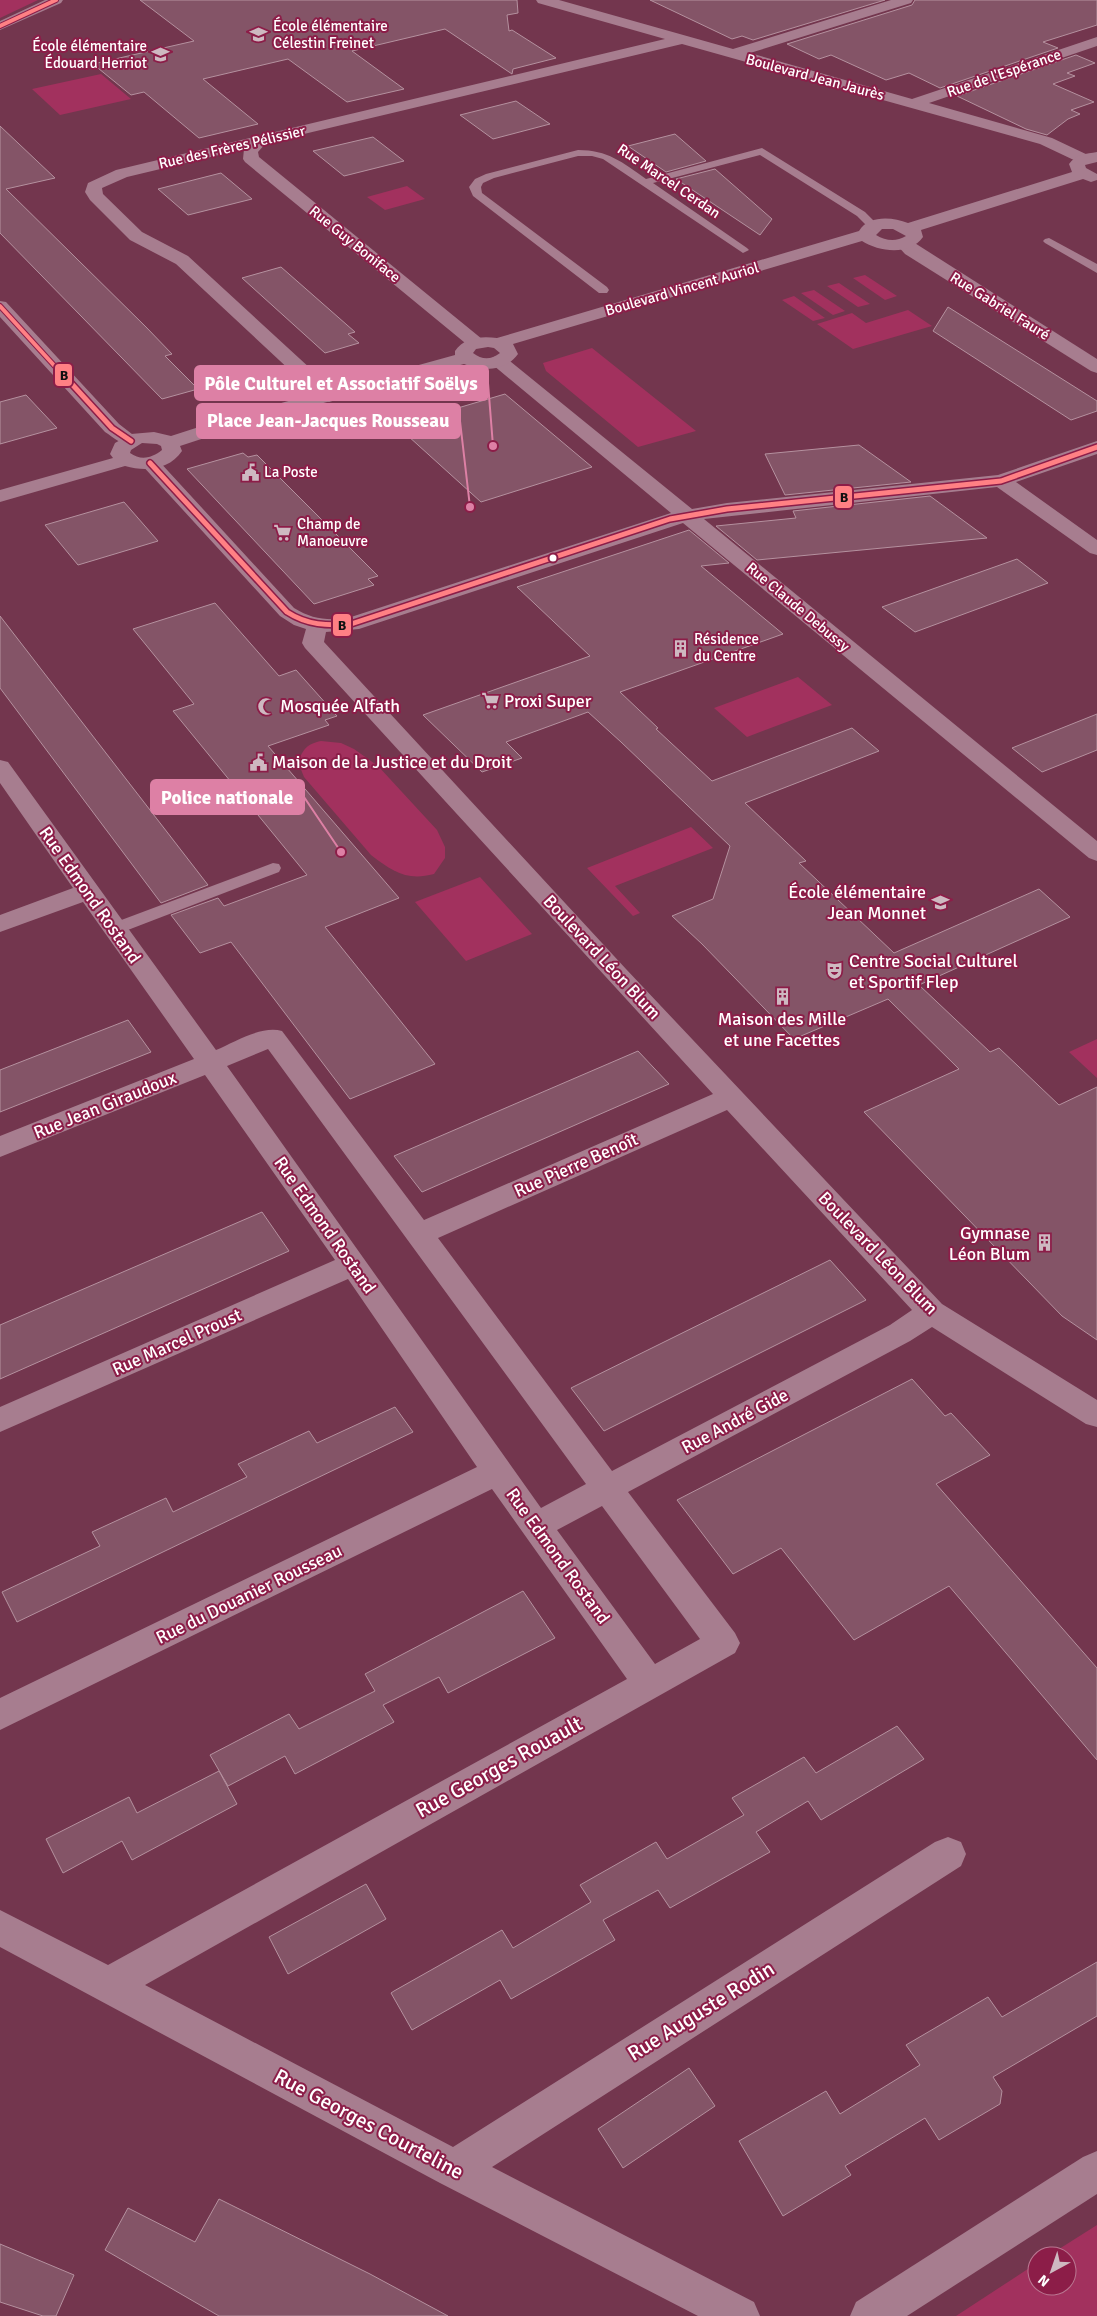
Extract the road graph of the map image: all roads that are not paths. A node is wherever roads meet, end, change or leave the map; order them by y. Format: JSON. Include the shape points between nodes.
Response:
{"nodes":[{"id":1,"x":56,"y":0,"type":"edge"},
{"id":2,"x":543,"y":0,"type":"edge"},
{"id":3,"x":588,"y":0,"type":"edge"},
{"id":4,"x":906,"y":0,"type":"edge"},
{"id":5,"x":566,"y":7,"type":"junction"},
{"id":6,"x":0,"y":26,"type":"edge"},
{"id":7,"x":683,"y":40,"type":"junction"},
{"id":8,"x":1097,"y":41,"type":"edge"},
{"id":9,"x":732,"y":54,"type":"junction"},
{"id":10,"x":912,"y":104,"type":"junction"},
{"id":11,"x":260,"y":141,"type":"junction"},
{"id":12,"x":1090,"y":167,"type":"edge"},
{"id":13,"x":646,"y":182,"type":"junction"},
{"id":14,"x":872,"y":234,"type":"junction"},
{"id":15,"x":907,"y":236,"type":"junction"},
{"id":16,"x":1049,"y":241,"type":"dead end"},
{"id":17,"x":743,"y":250,"type":"dead end"},
{"id":18,"x":1097,"y":269,"type":"edge"},
{"id":19,"x":603,"y":290,"type":"dead end"},
{"id":20,"x":0,"y":306,"type":"edge"},
{"id":21,"x":471,"y":350,"type":"junction"},
{"id":22,"x":502,"y":352,"type":"junction"},
{"id":23,"x":1097,"y":367,"type":"edge"},
{"id":24,"x":329,"y":396,"type":"junction"},
{"id":25,"x":169,"y":443,"type":"junction"},
{"id":26,"x":1097,"y":447,"type":"edge"},
{"id":27,"x":126,"y":450,"type":"junction"},
{"id":28,"x":150,"y":463,"type":"junction"},
{"id":29,"x":1001,"y":481,"type":"junction"},
{"id":30,"x":0,"y":485,"type":"edge"},
{"id":31,"x":0,"y":496,"type":"edge"},
{"id":32,"x":688,"y":515,"type":"junction"},
{"id":33,"x":1097,"y":549,"type":"edge"},
{"id":34,"x":316,"y":626,"type":"junction"},
{"id":35,"x":0,"y":767,"type":"edge"},
{"id":36,"x":1097,"y":853,"type":"edge"},
{"id":37,"x":273,"y":868,"type":"dead end"},
{"id":38,"x":88,"y":891,"type":"junction"},
{"id":39,"x":0,"y":924,"type":"edge"},
{"id":40,"x":114,"y":930,"type":"junction"},
{"id":41,"x":210,"y":1063,"type":"junction"},
{"id":42,"x":731,"y":1097,"type":"junction"},
{"id":43,"x":0,"y":1147,"type":"edge"},
{"id":44,"x":421,"y":1233,"type":"junction"},
{"id":45,"x":353,"y":1264,"type":"junction"},
{"id":46,"x":932,"y":1312,"type":"junction"},
{"id":47,"x":1097,"y":1415,"type":"edge"},
{"id":48,"x":0,"y":1420,"type":"edge"},
{"id":49,"x":497,"y":1472,"type":"junction"},
{"id":50,"x":607,"y":1490,"type":"junction"},
{"id":51,"x":537,"y":1526,"type":"junction"},
{"id":52,"x":649,"y":1683,"type":"junction"},
{"id":53,"x":0,"y":1715,"type":"edge"},
{"id":54,"x":948,"y":1854,"type":"dead end"},
{"id":55,"x":0,"y":1928,"type":"edge"},
{"id":56,"x":107,"y":1986,"type":"junction"},
{"id":57,"x":454,"y":2169,"type":"junction"},
{"id":58,"x":1097,"y":2171,"type":"edge"},
{"id":59,"x":740,"y":2316,"type":"edge"},
{"id":60,"x":870,"y":2316,"type":"edge"}],
"edges":[{"from":1,"to":6,"type":"street"},
{"from":2,"to":5,"type":"street","name":"Boulevard Jean Jaurès"},
{"from":3,"to":5,"type":"street"},
{"from":4,"to":9,"type":"street"},
{"from":5,"to":7,"type":"street","name":"Boulevard Jean Jaurès"},
{"from":7,"to":9,"type":"street","name":"Boulevard Jean Jaurès"},
{"from":7,"to":11,"type":"street","name":"Rue des Frères Pélissier"},
{"from":8,"to":10,"type":"street","name":"Rue de l'Espérance"},
{"from":9,"to":10,"type":"street","name":"Boulevard Jean Jaurès"},
{"from":10,"to":12,"type":"street","name":"Boulevard Jean Jaurès","via":[[1046,141]]},
{"from":11,"to":21,"type":"street","name":"Rue Guy Boniface","via":[[250,151],[251,159]]},
{"from":11,"to":24,"type":"street","name":"Rue des Frères Pélissier","via":[[111,176],[94,186],[93,192],[136,236],[182,260]]},
{"from":12,"to":15,"type":"street"},
{"from":13,"to":14,"type":"lane","via":[[762,151],[861,214]]},
{"from":13,"to":17,"type":"lane","name":"Rue Marcel Cerdan"},
{"from":13,"to":19,"type":"lane","name":"Rue Marcel Cerdan","via":[[607,157],[578,153],[490,176],[475,187],[477,194]]},
{"from":14,"to":15,"type":"street","name":"Boulevard Vincent Auriol","via":[[895,224]]},
{"from":14,"to":22,"type":"street","name":"Boulevard Vincent Auriol"},
{"from":15,"to":23,"type":"street","name":"Rue Gabriel Fauré","via":[[911,250]]},
{"from":16,"to":18,"type":"lane"},
{"from":20,"to":27,"type":"street","via":[[112,428]]},
{"from":21,"to":22,"type":"street","name":"Boulevard Vincent Auriol","via":[[481,363]]},
{"from":21,"to":24,"type":"street"},
{"from":22,"to":32,"type":"street","name":"Rue Claude Debussy"},
{"from":24,"to":25,"type":"street"},
{"from":25,"to":27,"type":"street","via":[[156,438]]},
{"from":25,"to":28,"type":"street","via":[[172,450],[169,455]]},
{"from":26,"to":29,"type":"street"},
{"from":27,"to":28,"type":"street","via":[[137,463]]},
{"from":27,"to":30,"type":"street"},
{"from":27,"to":31,"type":"street"},
{"from":28,"to":34,"type":"street","via":[[287,612]]},
{"from":29,"to":32,"type":"street"},
{"from":29,"to":33,"type":"street"},
{"from":32,"to":34,"type":"street","via":[[351,624]]},
{"from":32,"to":36,"type":"street","name":"Rue Claude Debussy"},
{"from":34,"to":42,"type":"street","name":"Boulevard Léon Blum","via":[[313,643]]},
{"from":35,"to":38,"type":"street","name":"Rue Edmond Rostand"},
{"from":37,"to":40,"type":"lane"},
{"from":38,"to":39,"type":"street"},
{"from":38,"to":40,"type":"street","name":"Rue Edmond Rostand"},
{"from":40,"to":41,"type":"street","name":"Rue Edmond Rostand"},
{"from":41,"to":43,"type":"street","name":"Rue Jean Giraudoux"},
{"from":41,"to":44,"type":"street","name":"Rue Jean Giraudoux","via":[[273,1037]]},
{"from":41,"to":45,"type":"street","name":"Rue Edmond Rostand"},
{"from":42,"to":44,"type":"street","name":"Rue Pierre Benoît"},
{"from":42,"to":46,"type":"street","name":"Boulevard Léon Blum"},
{"from":44,"to":50,"type":"street"},
{"from":45,"to":48,"type":"street","name":"Rue Marcel Proust"},
{"from":45,"to":49,"type":"street","name":"Rue Edmond Rostand"},
{"from":46,"to":47,"type":"street","name":"Boulevard Léon Blum"},
{"from":46,"to":50,"type":"street","name":"Rue André Gide","via":[[900,1333]]},
{"from":49,"to":51,"type":"street","name":"Rue Edmond Rostand"},
{"from":49,"to":53,"type":"street","name":"Rue du Douanier Rousseau"},
{"from":50,"to":51,"type":"street","name":"Rue André Gide"},
{"from":50,"to":52,"type":"street","name":"Rue Georges Rouault","via":[[723,1643]]},
{"from":51,"to":52,"type":"street","name":"Rue Edmond Rostand"},
{"from":52,"to":56,"type":"street","name":"Rue Georges Rouault"},
{"from":54,"to":57,"type":"street","name":"Rue Auguste Rodin"},
{"from":55,"to":56,"type":"street","name":"Rue Georges Courteline"},
{"from":56,"to":57,"type":"street","name":"Rue Georges Courteline"},
{"from":57,"to":59,"type":"street","name":"Rue Georges Courteline"},
{"from":58,"to":60,"type":"street"}]}
